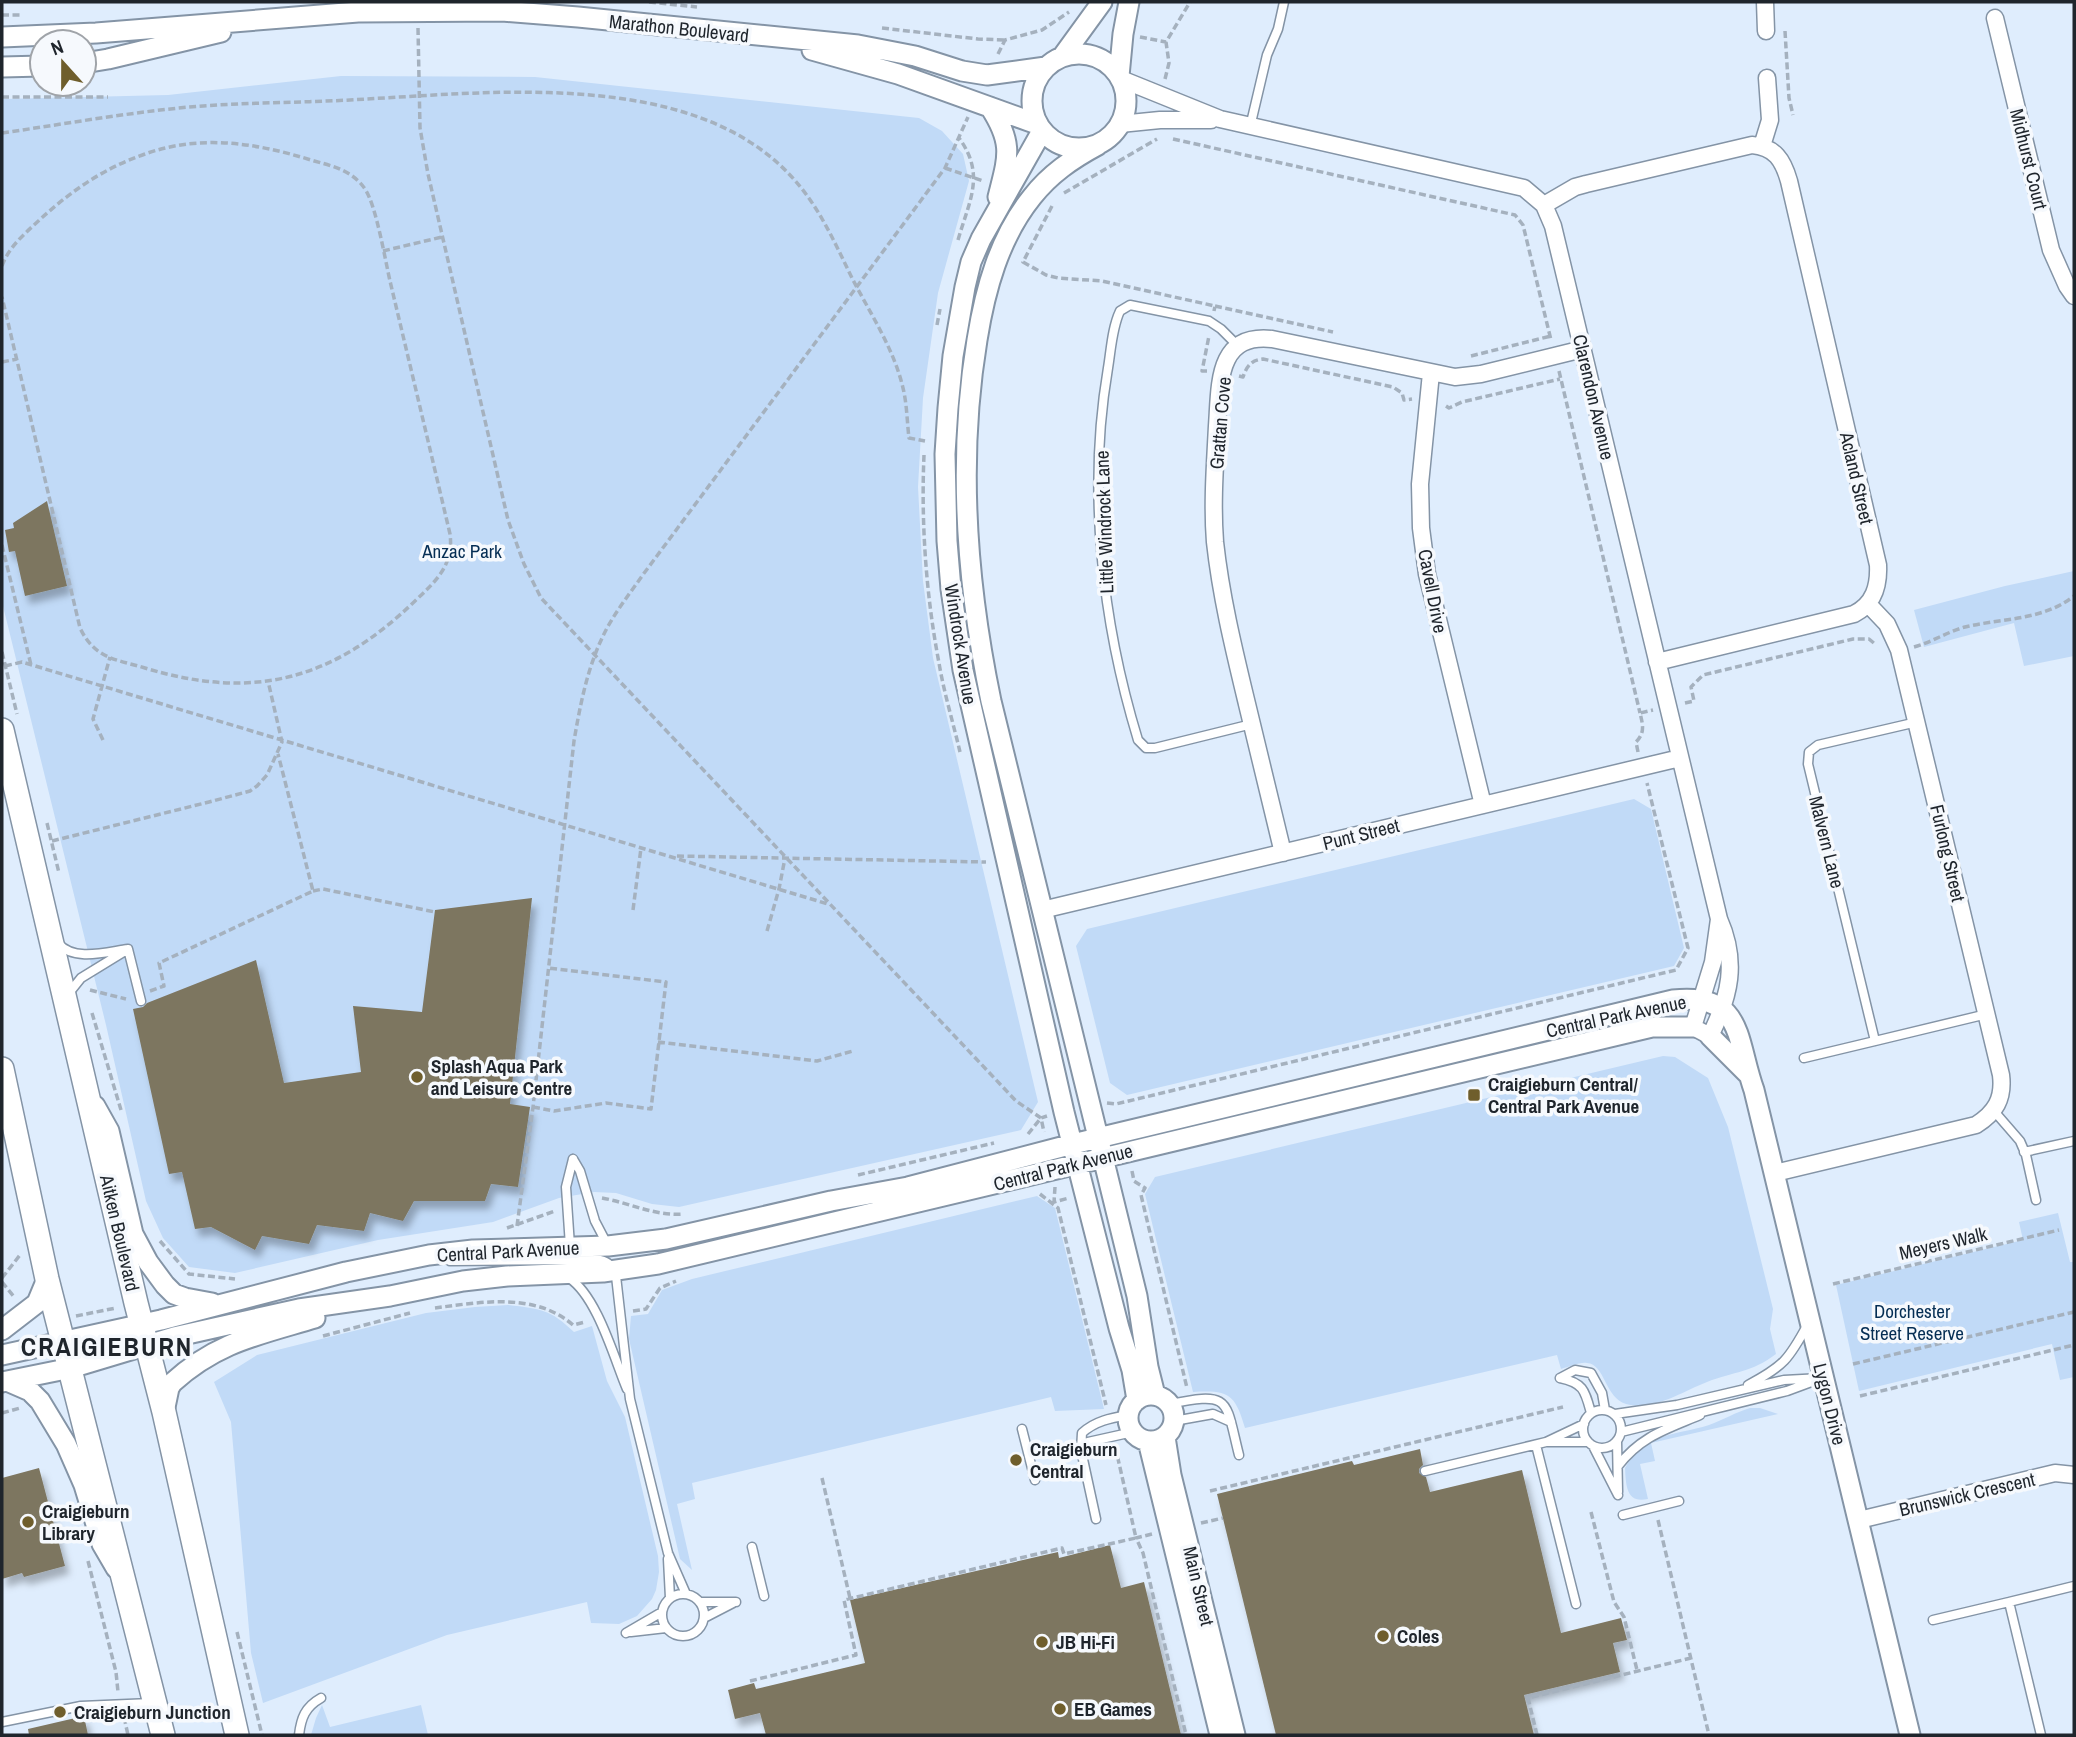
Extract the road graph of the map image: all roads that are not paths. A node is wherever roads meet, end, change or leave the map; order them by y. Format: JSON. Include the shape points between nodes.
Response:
{"nodes":[{"id":1,"x":1102,"y":2,"type":"edge"},
{"id":2,"x":1129,"y":2,"type":"edge"},
{"id":3,"x":1284,"y":2,"type":"edge"},
{"id":4,"x":1765,"y":2,"type":"edge"},
{"id":5,"x":503,"y":7,"type":"edge"},
{"id":6,"x":525,"y":7,"type":"edge"},
{"id":7,"x":294,"y":17,"type":"junction"},
{"id":8,"x":1995,"y":18,"type":"dead end"},
{"id":9,"x":1766,"y":32,"type":"dead end"},
{"id":10,"x":2,"y":37,"type":"edge"},
{"id":11,"x":770,"y":38,"type":"junction"},
{"id":12,"x":98,"y":61,"type":"edge"},
{"id":13,"x":1054,"y":62,"type":"junction"},
{"id":14,"x":28,"y":66,"type":"edge"},
{"id":15,"x":2,"y":67,"type":"edge"},
{"id":16,"x":1120,"y":78,"type":"junction"},
{"id":17,"x":1767,"y":78,"type":"dead end"},
{"id":18,"x":982,"y":105,"type":"junction"},
{"id":19,"x":1220,"y":120,"type":"junction"},
{"id":20,"x":1120,"y":124,"type":"junction"},
{"id":21,"x":1250,"y":127,"type":"junction"},
{"id":22,"x":1039,"y":128,"type":"junction"},
{"id":23,"x":1098,"y":145,"type":"junction"},
{"id":24,"x":1762,"y":146,"type":"junction"},
{"id":25,"x":1544,"y":205,"type":"junction"},
{"id":26,"x":995,"y":212,"type":"junction"},
{"id":27,"x":2074,"y":296,"type":"edge"},
{"id":28,"x":1237,"y":345,"type":"junction"},
{"id":29,"x":1583,"y":349,"type":"junction"},
{"id":30,"x":1431,"y":373,"type":"junction"},
{"id":31,"x":1868,"y":604,"type":"junction"},
{"id":32,"x":1657,"y":662,"type":"junction"},
{"id":33,"x":1917,"y":722,"type":"junction"},
{"id":34,"x":10,"y":723,"type":"edge"},
{"id":35,"x":1252,"y":724,"type":"junction"},
{"id":36,"x":1681,"y":758,"type":"junction"},
{"id":37,"x":1483,"y":805,"type":"junction"},
{"id":38,"x":1283,"y":853,"type":"junction"},
{"id":39,"x":1042,"y":910,"type":"junction"},
{"id":40,"x":1021,"y":915,"type":"junction"},
{"id":41,"x":1718,"y":919,"type":"junction"},
{"id":42,"x":50,"y":932,"type":"junction"},
{"id":43,"x":128,"y":949,"type":"junction"},
{"id":44,"x":141,"y":998,"type":"road end"},
{"id":45,"x":1702,"y":1000,"type":"junction"},
{"id":46,"x":67,"y":1005,"type":"junction"},
{"id":47,"x":1724,"y":1009,"type":"junction"},
{"id":48,"x":1987,"y":1014,"type":"junction"},
{"id":49,"x":1702,"y":1032,"type":"junction"},
{"id":50,"x":1875,"y":1041,"type":"junction"},
{"id":51,"x":1804,"y":1058,"type":"dead end"},
{"id":52,"x":2,"y":1069,"type":"edge"},
{"id":53,"x":1748,"y":1074,"type":"junction"},
{"id":54,"x":88,"y":1093,"type":"junction"},
{"id":55,"x":1994,"y":1111,"type":"junction"},
{"id":56,"x":1098,"y":1138,"type":"junction"},
{"id":57,"x":2074,"y":1141,"type":"edge"},
{"id":58,"x":1073,"y":1144,"type":"junction"},
{"id":59,"x":2024,"y":1152,"type":"junction"},
{"id":60,"x":1103,"y":1157,"type":"junction"},
{"id":61,"x":1079,"y":1164,"type":"junction"},
{"id":62,"x":1775,"y":1173,"type":"junction"},
{"id":63,"x":2036,"y":1200,"type":"dead end"},
{"id":64,"x":608,"y":1246,"type":"junction"},
{"id":65,"x":570,"y":1248,"type":"junction"},
{"id":66,"x":390,"y":1263,"type":"junction"},
{"id":67,"x":614,"y":1270,"type":"junction"},
{"id":68,"x":564,"y":1274,"type":"junction"},
{"id":69,"x":47,"y":1279,"type":"junction"},
{"id":70,"x":390,"y":1296,"type":"junction"},
{"id":71,"x":217,"y":1304,"type":"junction"},
{"id":72,"x":1810,"y":1320,"type":"junction"},
{"id":73,"x":2,"y":1330,"type":"edge"},
{"id":74,"x":144,"y":1334,"type":"junction"},
{"id":75,"x":64,"y":1341,"type":"junction"},
{"id":76,"x":2,"y":1355,"type":"edge"},
{"id":77,"x":71,"y":1368,"type":"junction"},
{"id":78,"x":1824,"y":1378,"type":"junction"},
{"id":79,"x":4,"y":1382,"type":"edge"},
{"id":80,"x":1736,"y":1391,"type":"junction"},
{"id":81,"x":630,"y":1399,"type":"junction"},
{"id":82,"x":1729,"y":1404,"type":"junction"},
{"id":83,"x":1605,"y":1410,"type":"junction"},
{"id":84,"x":164,"y":1412,"type":"junction"},
{"id":85,"x":1591,"y":1413,"type":"junction"},
{"id":86,"x":1615,"y":1414,"type":"junction"},
{"id":87,"x":1146,"y":1418,"type":"junction"},
{"id":88,"x":1231,"y":1422,"type":"junction"},
{"id":89,"x":1584,"y":1424,"type":"junction"},
{"id":90,"x":1022,"y":1429,"type":"dead end"},
{"id":91,"x":1621,"y":1432,"type":"junction"},
{"id":92,"x":1617,"y":1441,"type":"junction"},
{"id":93,"x":1546,"y":1442,"type":"junction"},
{"id":94,"x":1591,"y":1444,"type":"junction"},
{"id":95,"x":1536,"y":1445,"type":"junction"},
{"id":96,"x":1081,"y":1450,"type":"junction"},
{"id":97,"x":1239,"y":1455,"type":"dead end"},
{"id":98,"x":1618,"y":1466,"type":"junction"},
{"id":99,"x":1425,"y":1471,"type":"dead end"},
{"id":100,"x":2074,"y":1475,"type":"edge"},
{"id":101,"x":1035,"y":1480,"type":"dead end"},
{"id":102,"x":1679,"y":1501,"type":"dead end"},
{"id":103,"x":1623,"y":1515,"type":"dead end"},
{"id":104,"x":1096,"y":1519,"type":"dead end"},
{"id":105,"x":1859,"y":1520,"type":"junction"},
{"id":106,"x":752,"y":1547,"type":"dead end"},
{"id":107,"x":668,"y":1553,"type":"junction"},
{"id":108,"x":122,"y":1578,"type":"junction"},
{"id":109,"x":2074,"y":1586,"type":"edge"},
{"id":110,"x":686,"y":1594,"type":"junction"},
{"id":111,"x":764,"y":1596,"type":"dead end"},
{"id":112,"x":670,"y":1598,"type":"junction"},
{"id":113,"x":700,"y":1602,"type":"junction"},
{"id":114,"x":2009,"y":1602,"type":"junction"},
{"id":115,"x":1576,"y":1604,"type":"dead end"},
{"id":116,"x":662,"y":1612,"type":"junction"},
{"id":117,"x":704,"y":1618,"type":"junction"},
{"id":118,"x":1933,"y":1620,"type":"dead end"},
{"id":119,"x":666,"y":1628,"type":"junction"},
{"id":120,"x":321,"y":1698,"type":"dead end"},
{"id":121,"x":154,"y":1703,"type":"junction"},
{"id":122,"x":2,"y":1722,"type":"edge"},
{"id":123,"x":163,"y":1735,"type":"edge"},
{"id":124,"x":237,"y":1735,"type":"edge"},
{"id":125,"x":299,"y":1735,"type":"edge"},
{"id":126,"x":1220,"y":1735,"type":"edge"},
{"id":127,"x":1235,"y":1735,"type":"edge"},
{"id":128,"x":1910,"y":1735,"type":"edge"},
{"id":129,"x":2041,"y":1735,"type":"edge"}],
"edges":[{"from":1,"to":13,"type":"street"},
{"from":2,"to":16,"type":"street"},
{"from":3,"to":21,"type":"lane"},
{"from":4,"to":9,"type":"street"},
{"from":5,"to":6,"type":"street","name":"Marathon Boulevard"},
{"from":5,"to":7,"type":"street","name":"Marathon Boulevard"},
{"from":6,"to":11,"type":"street","name":"Marathon Boulevard"},
{"from":7,"to":10,"type":"street","name":"Marathon Boulevard"},
{"from":7,"to":12,"type":"street","name":"Marathon Boulevard"},
{"from":8,"to":27,"type":"street","name":"Midhurst Court","via":[[2051,250]]},
{"from":11,"to":13,"type":"street","name":"Marathon Boulevard","via":[[858,45],[987,75]]},
{"from":11,"to":18,"type":"street","name":"Marathon Boulevard","via":[[898,74]]},
{"from":13,"to":16,"type":"street","via":[[1078,54],[1094,56]]},
{"from":13,"to":22,"type":"street","via":[[1037,79],[1032,94]]},
{"from":14,"to":15,"type":"street"},
{"from":16,"to":19,"type":"street"},
{"from":16,"to":20,"type":"street","via":[[1126,102]]},
{"from":17,"to":24,"type":"street","via":[[1770,120]]},
{"from":18,"to":22,"type":"street","name":"Marathon Boulevard"},
{"from":18,"to":26,"type":"street","via":[[1003,127],[1007,141]]},
{"from":19,"to":20,"type":"street"},
{"from":19,"to":21,"type":"street"},
{"from":20,"to":23,"type":"street"},
{"from":21,"to":25,"type":"street","via":[[1506,183],[1524,188]]},
{"from":22,"to":23,"type":"street","via":[[1053,142],[1068,148]]},
{"from":22,"to":26,"type":"street","name":"Windrock Avenue","via":[[1024,167]]},
{"from":23,"to":39,"type":"street","name":"Windrock Avenue","via":[[1054,174],[1031,198],[1006,239],[982,311],[968,405],[965,486],[977,637]]},
{"from":24,"to":25,"type":"street","via":[[1575,187]]},
{"from":24,"to":31,"type":"street","name":"Acland Street","via":[[1776,154],[1785,169],[1830,349],[1878,565],[1878,584]]},
{"from":25,"to":29,"type":"street","name":"Clarendon Avenue"},
{"from":26,"to":40,"type":"street","name":"Windrock Avenue","via":[[971,262],[953,356],[945,499],[963,670]]},
{"from":28,"to":30,"type":"street","via":[[1256,337],[1272,339]]},
{"from":28,"to":35,"type":"street","name":"Grattan Cove","via":[[1226,362],[1219,399],[1213,514],[1225,608]]},
{"from":28,"to":35,"type":"lane","name":"Little Windrock Lane","via":[[1209,321],[1130,305],[1120,311],[1105,382],[1098,495],[1107,604],[1138,740],[1146,748],[1155,748]]},
{"from":29,"to":30,"type":"street","via":[[1481,374],[1455,377]]},
{"from":29,"to":32,"type":"street","name":"Clarendon Avenue"},
{"from":30,"to":37,"type":"street","name":"Cavell Drive","via":[[1420,484],[1421,528],[1427,574]]},
{"from":31,"to":32,"type":"street","via":[[1844,617]]},
{"from":31,"to":33,"type":"street","name":"Furlong Street","via":[[1888,624],[1899,650]]},
{"from":32,"to":36,"type":"street","name":"Clarendon Avenue"},
{"from":33,"to":48,"type":"street","name":"Furlong Street"},
{"from":33,"to":50,"type":"lane","name":"Malvern Lane","via":[[1826,742],[1812,748],[1807,757]]},
{"from":34,"to":42,"type":"main road","name":"Aitken Boulevard"},
{"from":35,"to":38,"type":"street","name":"Grattan Cove"},
{"from":36,"to":37,"type":"street","name":"Punt Street"},
{"from":36,"to":41,"type":"street","name":"Clarendon Avenue"},
{"from":37,"to":38,"type":"street","name":"Punt Street"},
{"from":38,"to":39,"type":"street","name":"Punt Street"},
{"from":39,"to":40,"type":"street"},
{"from":39,"to":56,"type":"street","name":"Windrock Avenue"},
{"from":40,"to":58,"type":"street","name":"Windrock Avenue","via":[[1056,1114]]},
{"from":41,"to":45,"type":"street","name":"Clarendon Avenue"},
{"from":41,"to":47,"type":"street","name":"Clarendon Avenue","via":[[1729,955]]},
{"from":42,"to":43,"type":"lane","via":[[64,950],[75,954]]},
{"from":42,"to":46,"type":"main road","name":"Aitken Boulevard"},
{"from":43,"to":44,"type":"lane"},
{"from":43,"to":46,"type":"lane","via":[[81,978]]},
{"from":45,"to":47,"type":"street","name":"Central Park Avenue"},
{"from":45,"to":49,"type":"street","name":"Clarendon Avenue"},
{"from":45,"to":56,"type":"street","name":"Central Park Avenue","via":[[1673,1000]]},
{"from":46,"to":54,"type":"main road","name":"Aitken Boulevard"},
{"from":47,"to":49,"type":"street","name":"Clarendon Avenue"},
{"from":47,"to":53,"type":"street","via":[[1736,1028]]},
{"from":48,"to":50,"type":"lane"},
{"from":48,"to":55,"type":"street","name":"Furlong Street","via":[[2002,1085]]},
{"from":49,"to":53,"type":"street"},
{"from":49,"to":60,"type":"street","name":"Central Park Avenue","via":[[1652,1027]]},
{"from":50,"to":51,"type":"lane"},
{"from":52,"to":69,"type":"main road"},
{"from":53,"to":62,"type":"street","name":"Lygon Drive"},
{"from":54,"to":71,"type":"street","via":[[109,1131],[133,1234],[148,1262],[174,1294]]},
{"from":54,"to":74,"type":"main road","name":"Aitken Boulevard"},
{"from":55,"to":59,"type":"lane"},
{"from":55,"to":62,"type":"street","via":[[1966,1128]]},
{"from":56,"to":58,"type":"street","name":"Central Park Avenue"},
{"from":56,"to":60,"type":"street","name":"Main Street"},
{"from":57,"to":59,"type":"lane"},
{"from":58,"to":61,"type":"street","name":"Windrock Avenue"},
{"from":58,"to":64,"type":"street","name":"Central Park Avenue","via":[[908,1187],[666,1239]]},
{"from":59,"to":63,"type":"lane"},
{"from":60,"to":61,"type":"street","name":"Central Park Avenue"},
{"from":60,"to":87,"type":"street","name":"Main Street","via":[[1137,1296],[1147,1367]]},
{"from":61,"to":67,"type":"street","name":"Central Park Avenue","via":[[658,1264]]},
{"from":61,"to":87,"type":"street","name":"Main Street"},
{"from":62,"to":72,"type":"street","name":"Lygon Drive"},
{"from":64,"to":65,"type":"street","name":"Central Park Avenue"},
{"from":64,"to":65,"type":"lane","via":[[573,1159],[567,1180]]},
{"from":65,"to":66,"type":"street","name":"Central Park Avenue","via":[[473,1250]]},
{"from":66,"to":67,"type":"lane","via":[[600,1260]]},
{"from":66,"to":71,"type":"street","name":"Central Park Avenue"},
{"from":67,"to":68,"type":"street","name":"Central Park Avenue"},
{"from":67,"to":81,"type":"lane"},
{"from":68,"to":70,"type":"street","name":"Central Park Avenue","via":[[473,1280]]},
{"from":68,"to":81,"type":"lane","via":[[576,1282],[597,1318]]},
{"from":69,"to":73,"type":"street","via":[[37,1303]]},
{"from":69,"to":75,"type":"main road"},
{"from":70,"to":74,"type":"street","name":"Central Park Avenue"},
{"from":70,"to":84,"type":"street","via":[[214,1351],[172,1383]]},
{"from":71,"to":74,"type":"street","name":"Central Park Avenue"},
{"from":72,"to":78,"type":"street","name":"Lygon Drive"},
{"from":72,"to":80,"type":"lane","via":[[1781,1366]]},
{"from":74,"to":75,"type":"street","name":"Central Park Avenue"},
{"from":74,"to":77,"type":"street","name":"Central Park Avenue"},
{"from":74,"to":84,"type":"main road","name":"Aitken Boulevard"},
{"from":75,"to":76,"type":"street","name":"Central Park Avenue"},
{"from":75,"to":77,"type":"main road"},
{"from":77,"to":79,"type":"street","name":"Central Park Avenue"},
{"from":77,"to":108,"type":"main road"},
{"from":78,"to":80,"type":"lane","via":[[1784,1380]]},
{"from":78,"to":82,"type":"lane"},
{"from":78,"to":105,"type":"street","name":"Lygon Drive"},
{"from":79,"to":108,"type":"street","via":[[30,1391],[40,1401],[66,1444],[102,1544]]},
{"from":80,"to":86,"type":"lane"},
{"from":81,"to":107,"type":"lane"},
{"from":82,"to":91,"type":"lane"},
{"from":82,"to":98,"type":"lane","via":[[1653,1434]]},
{"from":83,"to":85,"type":"lane"},
{"from":83,"to":85,"type":"lane","via":[[1602,1392],[1591,1373],[1575,1370],[1560,1378],[1583,1388]]},
{"from":83,"to":86,"type":"lane"},
{"from":84,"to":124,"type":"main road","name":"Aitken Boulevard"},
{"from":85,"to":89,"type":"lane"},
{"from":86,"to":91,"type":"lane"},
{"from":87,"to":88,"type":"lane","via":[[1213,1414]]},
{"from":87,"to":88,"type":"lane","via":[[1190,1400],[1219,1400]]},
{"from":87,"to":96,"type":"lane","via":[[1112,1436],[1088,1442]]},
{"from":87,"to":96,"type":"lane","via":[[1089,1426],[1082,1433]]},
{"from":87,"to":126,"type":"street","name":"Main Street"},
{"from":87,"to":127,"type":"street","name":"Main Street","via":[[1171,1475]]},
{"from":88,"to":97,"type":"lane"},
{"from":89,"to":93,"type":"lane"},
{"from":89,"to":94,"type":"lane"},
{"from":90,"to":101,"type":"lane"},
{"from":91,"to":92,"type":"lane"},
{"from":92,"to":94,"type":"lane","via":[[1606,1447]]},
{"from":92,"to":98,"type":"lane"},
{"from":93,"to":94,"type":"lane"},
{"from":93,"to":95,"type":"lane"},
{"from":94,"to":98,"type":"lane","via":[[1618,1495]]},
{"from":95,"to":99,"type":"lane"},
{"from":95,"to":115,"type":"lane"},
{"from":96,"to":104,"type":"lane"},
{"from":100,"to":105,"type":"street","name":"Brunswick Crescent","via":[[2055,1473]]},
{"from":102,"to":103,"type":"lane"},
{"from":105,"to":128,"type":"street","name":"Lygon Drive"},
{"from":106,"to":111,"type":"lane"},
{"from":107,"to":110,"type":"lane"},
{"from":107,"to":112,"type":"lane"},
{"from":108,"to":121,"type":"main road"},
{"from":109,"to":114,"type":"lane"},
{"from":110,"to":112,"type":"lane"},
{"from":110,"to":113,"type":"lane"},
{"from":112,"to":116,"type":"lane"},
{"from":113,"to":117,"type":"lane"},
{"from":113,"to":117,"type":"lane","via":[[736,1602]]},
{"from":114,"to":118,"type":"lane"},
{"from":114,"to":129,"type":"lane"},
{"from":116,"to":119,"type":"lane"},
{"from":116,"to":119,"type":"lane","via":[[626,1633]]},
{"from":117,"to":119,"type":"lane","via":[[698,1630],[685,1636]]},
{"from":120,"to":125,"type":"lane","via":[[306,1710]]},
{"from":121,"to":122,"type":"lane","via":[[81,1706]]},
{"from":121,"to":123,"type":"main road"}]}
